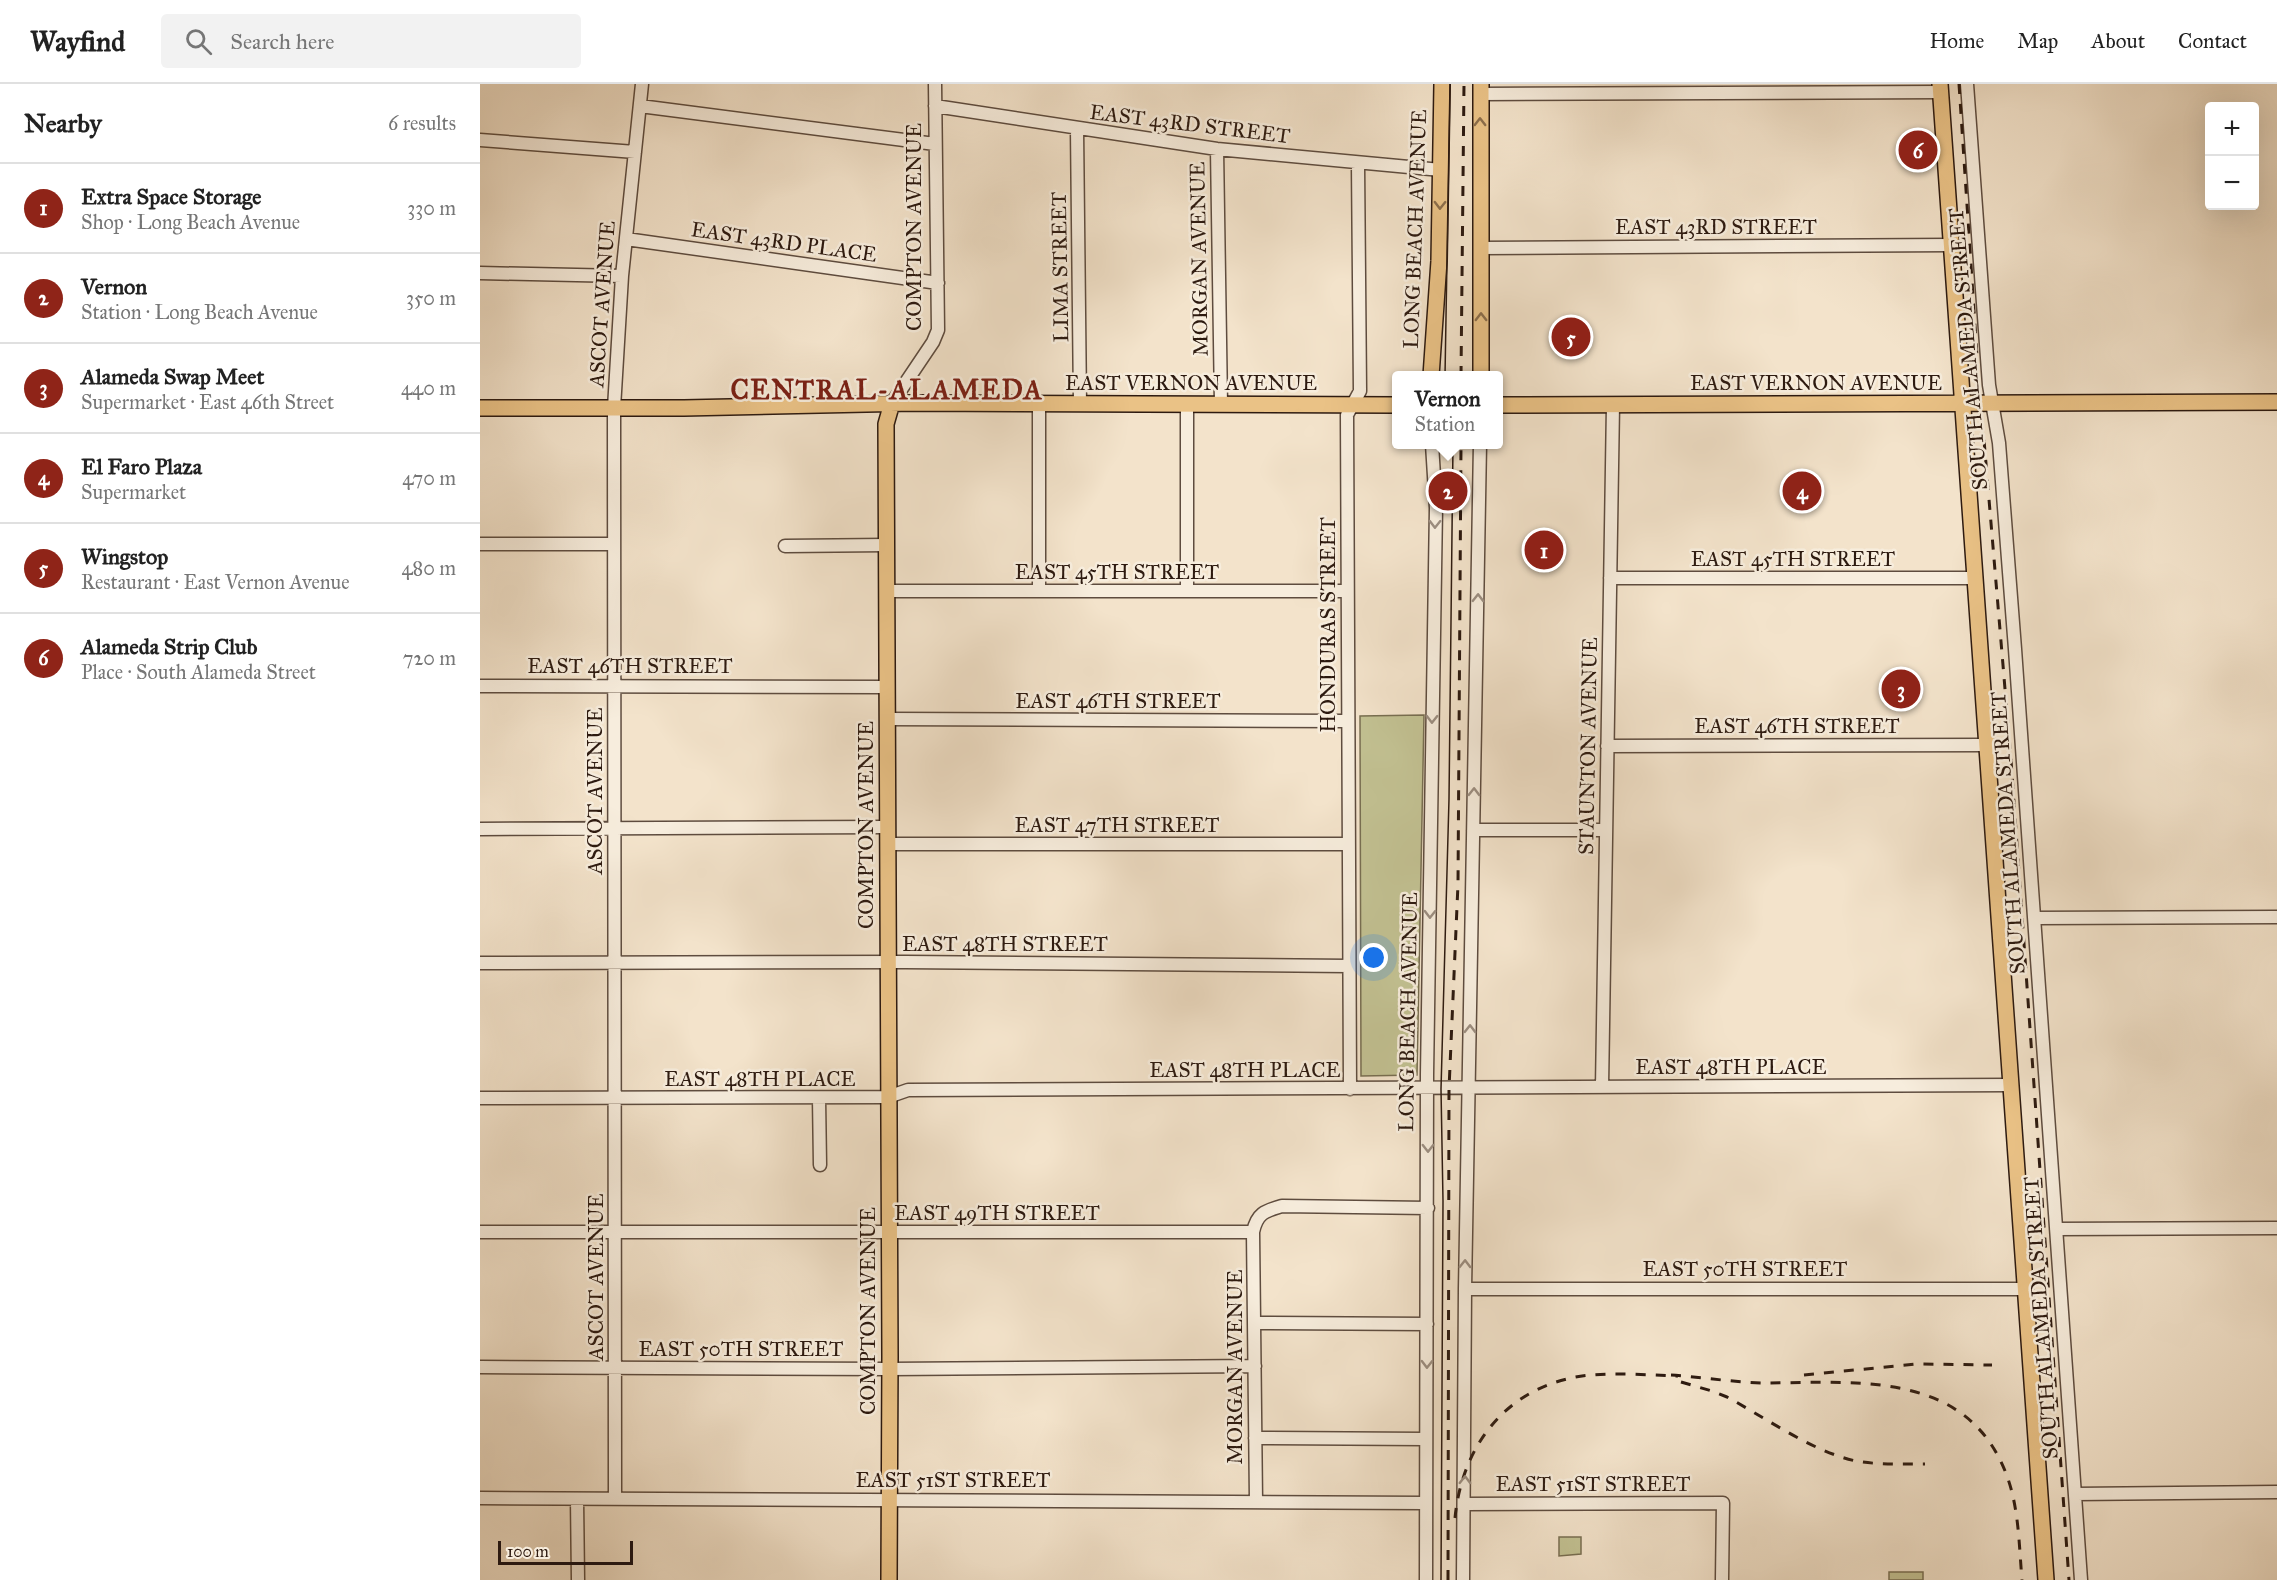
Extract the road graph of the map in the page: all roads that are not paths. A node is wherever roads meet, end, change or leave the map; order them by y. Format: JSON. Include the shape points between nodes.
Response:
{"nodes":[{"id":1,"x":642,"y":84,"type":"edge"},
{"id":2,"x":935,"y":84,"type":"edge"},
{"id":3,"x":1442,"y":84,"type":"edge"},
{"id":4,"x":1967,"y":84,"type":"edge"},
{"id":5,"x":1941,"y":88,"type":"edge"},
{"id":6,"x":1481,"y":89,"type":"edge"},
{"id":7,"x":640,"y":106,"type":"junction"},
{"id":8,"x":935,"y":106,"type":"junction"},
{"id":9,"x":1077,"y":129,"type":"junction"},
{"id":10,"x":480,"y":140,"type":"edge"},
{"id":11,"x":935,"y":144,"type":"junction"},
{"id":12,"x":1217,"y":149,"type":"junction"},
{"id":13,"x":635,"y":152,"type":"junction"},
{"id":14,"x":1358,"y":164,"type":"junction"},
{"id":15,"x":1441,"y":170,"type":"junction"},
{"id":16,"x":626,"y":239,"type":"junction"},
{"id":17,"x":1952,"y":245,"type":"junction"},
{"id":18,"x":1481,"y":248,"type":"junction"},
{"id":19,"x":480,"y":273,"type":"edge"},
{"id":20,"x":622,"y":276,"type":"junction"},
{"id":21,"x":938,"y":283,"type":"junction"},
{"id":22,"x":1431,"y":371,"type":"edge"},
{"id":23,"x":1480,"y":371,"type":"edge"},
{"id":24,"x":2277,"y":402,"type":"edge"},
{"id":25,"x":892,"y":403,"type":"junction"},
{"id":26,"x":1992,"y":403,"type":"junction"},
{"id":27,"x":1039,"y":404,"type":"junction"},
{"id":28,"x":1080,"y":404,"type":"junction"},
{"id":29,"x":1187,"y":404,"type":"junction"},
{"id":30,"x":1221,"y":404,"type":"junction"},
{"id":31,"x":1964,"y":404,"type":"junction"},
{"id":32,"x":1352,"y":405,"type":"junction"},
{"id":33,"x":1392,"y":405,"type":"edge"},
{"id":34,"x":1503,"y":405,"type":"edge"},
{"id":35,"x":1613,"y":405,"type":"junction"},
{"id":36,"x":480,"y":408,"type":"edge"},
{"id":37,"x":614,"y":408,"type":"junction"},
{"id":38,"x":1432,"y":449,"type":"edge"},
{"id":39,"x":1480,"y":449,"type":"edge"},
{"id":40,"x":480,"y":544,"type":"edge"},
{"id":41,"x":613,"y":544,"type":"junction"},
{"id":42,"x":887,"y":545,"type":"junction"},
{"id":43,"x":785,"y":546,"type":"dead end"},
{"id":44,"x":1610,"y":578,"type":"junction"},
{"id":45,"x":1976,"y":578,"type":"junction"},
{"id":46,"x":887,"y":591,"type":"junction"},
{"id":47,"x":1039,"y":591,"type":"junction"},
{"id":48,"x":1187,"y":591,"type":"junction"},
{"id":49,"x":1347,"y":591,"type":"junction"},
{"id":50,"x":614,"y":685,"type":"junction"},
{"id":51,"x":480,"y":686,"type":"edge"},
{"id":52,"x":888,"y":687,"type":"junction"},
{"id":53,"x":887,"y":719,"type":"junction"},
{"id":54,"x":1348,"y":721,"type":"junction"},
{"id":55,"x":1607,"y":746,"type":"junction"},
{"id":56,"x":1987,"y":746,"type":"junction"},
{"id":57,"x":886,"y":827,"type":"junction"},
{"id":58,"x":615,"y":828,"type":"junction"},
{"id":59,"x":480,"y":829,"type":"edge"},
{"id":60,"x":1473,"y":830,"type":"junction"},
{"id":61,"x":1606,"y":830,"type":"junction"},
{"id":62,"x":887,"y":844,"type":"junction"},
{"id":63,"x":1348,"y":844,"type":"junction"},
{"id":64,"x":2277,"y":917,"type":"edge"},
{"id":65,"x":2035,"y":918,"type":"junction"},
{"id":66,"x":887,"y":962,"type":"junction"},
{"id":67,"x":480,"y":963,"type":"edge"},
{"id":68,"x":614,"y":963,"type":"junction"},
{"id":69,"x":1349,"y":966,"type":"junction"},
{"id":70,"x":2011,"y":1085,"type":"junction"},
{"id":71,"x":1602,"y":1087,"type":"junction"},
{"id":72,"x":1468,"y":1088,"type":"junction"},
{"id":73,"x":1350,"y":1089,"type":"junction"},
{"id":74,"x":1428,"y":1089,"type":"junction"},
{"id":75,"x":888,"y":1097,"type":"junction"},
{"id":76,"x":480,"y":1098,"type":"edge"},
{"id":77,"x":819,"y":1098,"type":"junction"},
{"id":78,"x":616,"y":1099,"type":"junction"},
{"id":79,"x":820,"y":1165,"type":"dead end"},
{"id":80,"x":1428,"y":1208,"type":"junction"},
{"id":81,"x":2056,"y":1228,"type":"junction"},
{"id":82,"x":2277,"y":1228,"type":"edge"},
{"id":83,"x":480,"y":1232,"type":"edge"},
{"id":84,"x":1253,"y":1232,"type":"junction"},
{"id":85,"x":889,"y":1233,"type":"junction"},
{"id":86,"x":615,"y":1234,"type":"junction"},
{"id":87,"x":1465,"y":1289,"type":"junction"},
{"id":88,"x":2025,"y":1289,"type":"junction"},
{"id":89,"x":1255,"y":1323,"type":"junction"},
{"id":90,"x":1427,"y":1324,"type":"junction"},
{"id":91,"x":1255,"y":1366,"type":"junction"},
{"id":92,"x":480,"y":1367,"type":"edge"},
{"id":93,"x":615,"y":1368,"type":"junction"},
{"id":94,"x":890,"y":1369,"type":"junction"},
{"id":95,"x":1255,"y":1438,"type":"junction"},
{"id":96,"x":1425,"y":1439,"type":"junction"},
{"id":97,"x":2277,"y":1492,"type":"edge"},
{"id":98,"x":2075,"y":1494,"type":"junction"},
{"id":99,"x":480,"y":1498,"type":"edge"},
{"id":100,"x":577,"y":1499,"type":"junction"},
{"id":101,"x":615,"y":1499,"type":"junction"},
{"id":102,"x":888,"y":1499,"type":"junction"},
{"id":103,"x":1256,"y":1501,"type":"junction"},
{"id":104,"x":1425,"y":1503,"type":"junction"},
{"id":105,"x":1464,"y":1504,"type":"junction"},
{"id":106,"x":578,"y":1580,"type":"edge"},
{"id":107,"x":889,"y":1580,"type":"edge"},
{"id":108,"x":1426,"y":1580,"type":"edge"},
{"id":109,"x":1464,"y":1580,"type":"edge"},
{"id":110,"x":1722,"y":1580,"type":"edge"},
{"id":111,"x":2046,"y":1580,"type":"edge"},
{"id":112,"x":2081,"y":1580,"type":"edge"}],
"edges":[{"from":1,"to":7,"type":"street","name":"ASCOT AVENUE"},
{"from":2,"to":8,"type":"street","name":"COMPTON AVENUE"},
{"from":3,"to":15,"type":"main road","name":"LONG BEACH AVENUE"},
{"from":4,"to":26,"type":"street","name":"SOUTH ALAMEDA STREET"},
{"from":5,"to":6,"type":"street"},
{"from":5,"to":17,"type":"main road","name":"SOUTH ALAMEDA STREET"},
{"from":18,"to":6,"type":"main road","one_way":true},
{"from":7,"to":11,"type":"street"},
{"from":7,"to":13,"type":"street","name":"ASCOT AVENUE"},
{"from":8,"to":9,"type":"street","name":"EAST 43RD STREET"},
{"from":8,"to":11,"type":"street","name":"COMPTON AVENUE"},
{"from":9,"to":12,"type":"street","name":"EAST 43RD STREET"},
{"from":9,"to":28,"type":"street","name":"LIMA STREET"},
{"from":10,"to":13,"type":"street"},
{"from":11,"to":21,"type":"street","name":"COMPTON AVENUE"},
{"from":12,"to":14,"type":"street","name":"EAST 43RD STREET"},
{"from":12,"to":30,"type":"street","name":"MORGAN AVENUE"},
{"from":13,"to":16,"type":"street","name":"ASCOT AVENUE"},
{"from":14,"to":15,"type":"street","name":"EAST 43RD STREET"},
{"from":14,"to":32,"type":"street","name":"HONDURAS STREET","via":[[1360,391]]},
{"from":15,"to":22,"type":"main road","name":"LONG BEACH AVENUE","one_way":true},
{"from":16,"to":20,"type":"street","name":"ASCOT AVENUE"},
{"from":16,"to":21,"type":"street","name":"EAST 43RD PLACE"},
{"from":17,"to":18,"type":"street","name":"EAST 43RD STREET"},
{"from":17,"to":31,"type":"main road","name":"SOUTH ALAMEDA STREET"},
{"from":23,"to":18,"type":"main road","one_way":true},
{"from":19,"to":20,"type":"street"},
{"from":20,"to":37,"type":"street","name":"ASCOT AVENUE"},
{"from":21,"to":25,"type":"street","name":"COMPTON AVENUE","via":[[937,336]]},
{"from":24,"to":26,"type":"main road","name":"EAST VERNON AVENUE"},
{"from":25,"to":27,"type":"main road","name":"EAST VERNON AVENUE"},
{"from":25,"to":37,"type":"main road","name":"EAST VERNON AVENUE"},
{"from":25,"to":42,"type":"main road","name":"COMPTON AVENUE","via":[[886,424]]},
{"from":26,"to":31,"type":"main road","name":"EAST VERNON AVENUE"},
{"from":26,"to":65,"type":"street","name":"SOUTH ALAMEDA STREET","via":[[1999,444]]},
{"from":27,"to":28,"type":"main road","name":"EAST VERNON AVENUE"},
{"from":27,"to":47,"type":"street"},
{"from":28,"to":29,"type":"main road","name":"EAST VERNON AVENUE"},
{"from":29,"to":30,"type":"main road","name":"EAST VERNON AVENUE"},
{"from":29,"to":48,"type":"street"},
{"from":30,"to":32,"type":"main road","name":"EAST VERNON AVENUE"},
{"from":31,"to":35,"type":"main road","name":"EAST VERNON AVENUE"},
{"from":31,"to":45,"type":"main road","name":"SOUTH ALAMEDA STREET"},
{"from":32,"to":33,"type":"main road","name":"EAST VERNON AVENUE"},
{"from":32,"to":49,"type":"street","name":"HONDURAS STREET","via":[[1347,416]]},
{"from":34,"to":35,"type":"main road","name":"EAST VERNON AVENUE"},
{"from":35,"to":44,"type":"street","name":"STAUNTON AVENUE"},
{"from":36,"to":37,"type":"main road","name":"EAST VERNON AVENUE"},
{"from":37,"to":41,"type":"street","name":"ASCOT AVENUE"},
{"from":38,"to":74,"type":"street","name":"LONG BEACH AVENUE","one_way":true,"via":[[1436,508]]},
{"from":60,"to":39,"type":"street","one_way":true},
{"from":40,"to":41,"type":"street"},
{"from":41,"to":50,"type":"street","name":"ASCOT AVENUE"},
{"from":42,"to":43,"type":"street"},
{"from":42,"to":46,"type":"main road","name":"COMPTON AVENUE"},
{"from":44,"to":45,"type":"street","name":"EAST 45TH STREET"},
{"from":44,"to":55,"type":"street","name":"STAUNTON AVENUE"},
{"from":45,"to":56,"type":"main road","name":"SOUTH ALAMEDA STREET"},
{"from":46,"to":47,"type":"street","name":"EAST 45TH STREET"},
{"from":46,"to":52,"type":"main road","name":"COMPTON AVENUE"},
{"from":47,"to":48,"type":"street","name":"EAST 45TH STREET"},
{"from":48,"to":49,"type":"street","name":"EAST 45TH STREET"},
{"from":49,"to":54,"type":"street","name":"HONDURAS STREET"},
{"from":50,"to":51,"type":"street","name":"EAST 46TH STREET"},
{"from":50,"to":52,"type":"street","name":"EAST 46TH STREET"},
{"from":50,"to":58,"type":"street","name":"ASCOT AVENUE"},
{"from":52,"to":53,"type":"main road","name":"COMPTON AVENUE"},
{"from":53,"to":54,"type":"street","name":"EAST 46TH STREET"},
{"from":53,"to":57,"type":"main road","name":"COMPTON AVENUE"},
{"from":54,"to":63,"type":"street","name":"HONDURAS STREET"},
{"from":55,"to":56,"type":"street","name":"EAST 46TH STREET"},
{"from":55,"to":61,"type":"street","name":"STAUNTON AVENUE"},
{"from":56,"to":70,"type":"main road","name":"SOUTH ALAMEDA STREET"},
{"from":57,"to":58,"type":"street"},
{"from":57,"to":62,"type":"main road","name":"COMPTON AVENUE"},
{"from":58,"to":59,"type":"street"},
{"from":58,"to":68,"type":"street","name":"ASCOT AVENUE"},
{"from":60,"to":61,"type":"street"},
{"from":72,"to":60,"type":"street","one_way":true},
{"from":61,"to":71,"type":"street","name":"STAUNTON AVENUE"},
{"from":62,"to":63,"type":"street","name":"EAST 47TH STREET"},
{"from":62,"to":66,"type":"main road","name":"COMPTON AVENUE"},
{"from":63,"to":69,"type":"street","name":"HONDURAS STREET"},
{"from":64,"to":65,"type":"street"},
{"from":65,"to":81,"type":"street","name":"SOUTH ALAMEDA STREET"},
{"from":66,"to":68,"type":"street","name":"EAST 48TH STREET"},
{"from":66,"to":69,"type":"street","name":"EAST 48TH STREET"},
{"from":66,"to":75,"type":"main road","name":"COMPTON AVENUE"},
{"from":67,"to":68,"type":"street","name":"EAST 48TH STREET"},
{"from":68,"to":78,"type":"street","name":"ASCOT AVENUE"},
{"from":69,"to":73,"type":"street","name":"HONDURAS STREET"},
{"from":70,"to":71,"type":"street","name":"EAST 48TH PLACE"},
{"from":70,"to":88,"type":"main road","name":"SOUTH ALAMEDA STREET"},
{"from":71,"to":72,"type":"street","name":"EAST 48TH PLACE"},
{"from":72,"to":74,"type":"street","name":"EAST 48TH PLACE"},
{"from":87,"to":72,"type":"street","one_way":true},
{"from":73,"to":74,"type":"street","name":"EAST 48TH PLACE"},
{"from":73,"to":75,"type":"street","name":"EAST 48TH PLACE","via":[[908,1090]]},
{"from":74,"to":80,"type":"street","name":"LONG BEACH AVENUE","one_way":true},
{"from":75,"to":77,"type":"street","name":"EAST 48TH PLACE"},
{"from":75,"to":85,"type":"main road","name":"COMPTON AVENUE"},
{"from":76,"to":78,"type":"street","name":"EAST 48TH PLACE"},
{"from":77,"to":78,"type":"street","name":"EAST 48TH PLACE"},
{"from":77,"to":79,"type":"street"},
{"from":78,"to":86,"type":"street","name":"ASCOT AVENUE"},
{"from":80,"to":84,"type":"street","via":[[1282,1206],[1264,1211]]},
{"from":80,"to":90,"type":"street","name":"LONG BEACH AVENUE"},
{"from":81,"to":82,"type":"street"},
{"from":81,"to":98,"type":"street","name":"SOUTH ALAMEDA STREET"},
{"from":83,"to":86,"type":"street","name":"EAST 49TH STREET"},
{"from":84,"to":85,"type":"street","name":"EAST 49TH STREET"},
{"from":84,"to":89,"type":"street","name":"MORGAN AVENUE"},
{"from":85,"to":86,"type":"street","name":"EAST 49TH STREET"},
{"from":85,"to":94,"type":"main road","name":"COMPTON AVENUE"},
{"from":86,"to":93,"type":"street","name":"ASCOT AVENUE"},
{"from":87,"to":88,"type":"street","name":"EAST 50TH STREET"},
{"from":105,"to":87,"type":"street","one_way":true},
{"from":88,"to":111,"type":"main road","name":"SOUTH ALAMEDA STREET"},
{"from":89,"to":90,"type":"street"},
{"from":89,"to":91,"type":"street","name":"MORGAN AVENUE"},
{"from":90,"to":96,"type":"street","name":"LONG BEACH AVENUE","one_way":true},
{"from":91,"to":94,"type":"street","name":"EAST 50TH STREET"},
{"from":91,"to":95,"type":"street","name":"MORGAN AVENUE"},
{"from":92,"to":93,"type":"street","name":"EAST 50TH STREET"},
{"from":93,"to":94,"type":"street","name":"EAST 50TH STREET"},
{"from":93,"to":101,"type":"street","name":"ASCOT AVENUE"},
{"from":94,"to":102,"type":"main road","name":"COMPTON AVENUE"},
{"from":95,"to":96,"type":"street"},
{"from":95,"to":103,"type":"street","name":"MORGAN AVENUE"},
{"from":96,"to":104,"type":"street","name":"LONG BEACH AVENUE"},
{"from":97,"to":98,"type":"street"},
{"from":98,"to":112,"type":"street","name":"SOUTH ALAMEDA STREET"},
{"from":99,"to":100,"type":"street","name":"EAST 51ST STREET"},
{"from":100,"to":101,"type":"street","name":"EAST 51ST STREET"},
{"from":100,"to":106,"type":"street"},
{"from":101,"to":102,"type":"street","name":"EAST 51ST STREET"},
{"from":102,"to":103,"type":"street","name":"EAST 51ST STREET"},
{"from":102,"to":107,"type":"main road","name":"COMPTON AVENUE"},
{"from":103,"to":104,"type":"street","name":"EAST 51ST STREET"},
{"from":104,"to":108,"type":"street","name":"LONG BEACH AVENUE"},
{"from":105,"to":109,"type":"street"},
{"from":105,"to":110,"type":"street","name":"EAST 51ST STREET","via":[[1723,1503]]}]}
